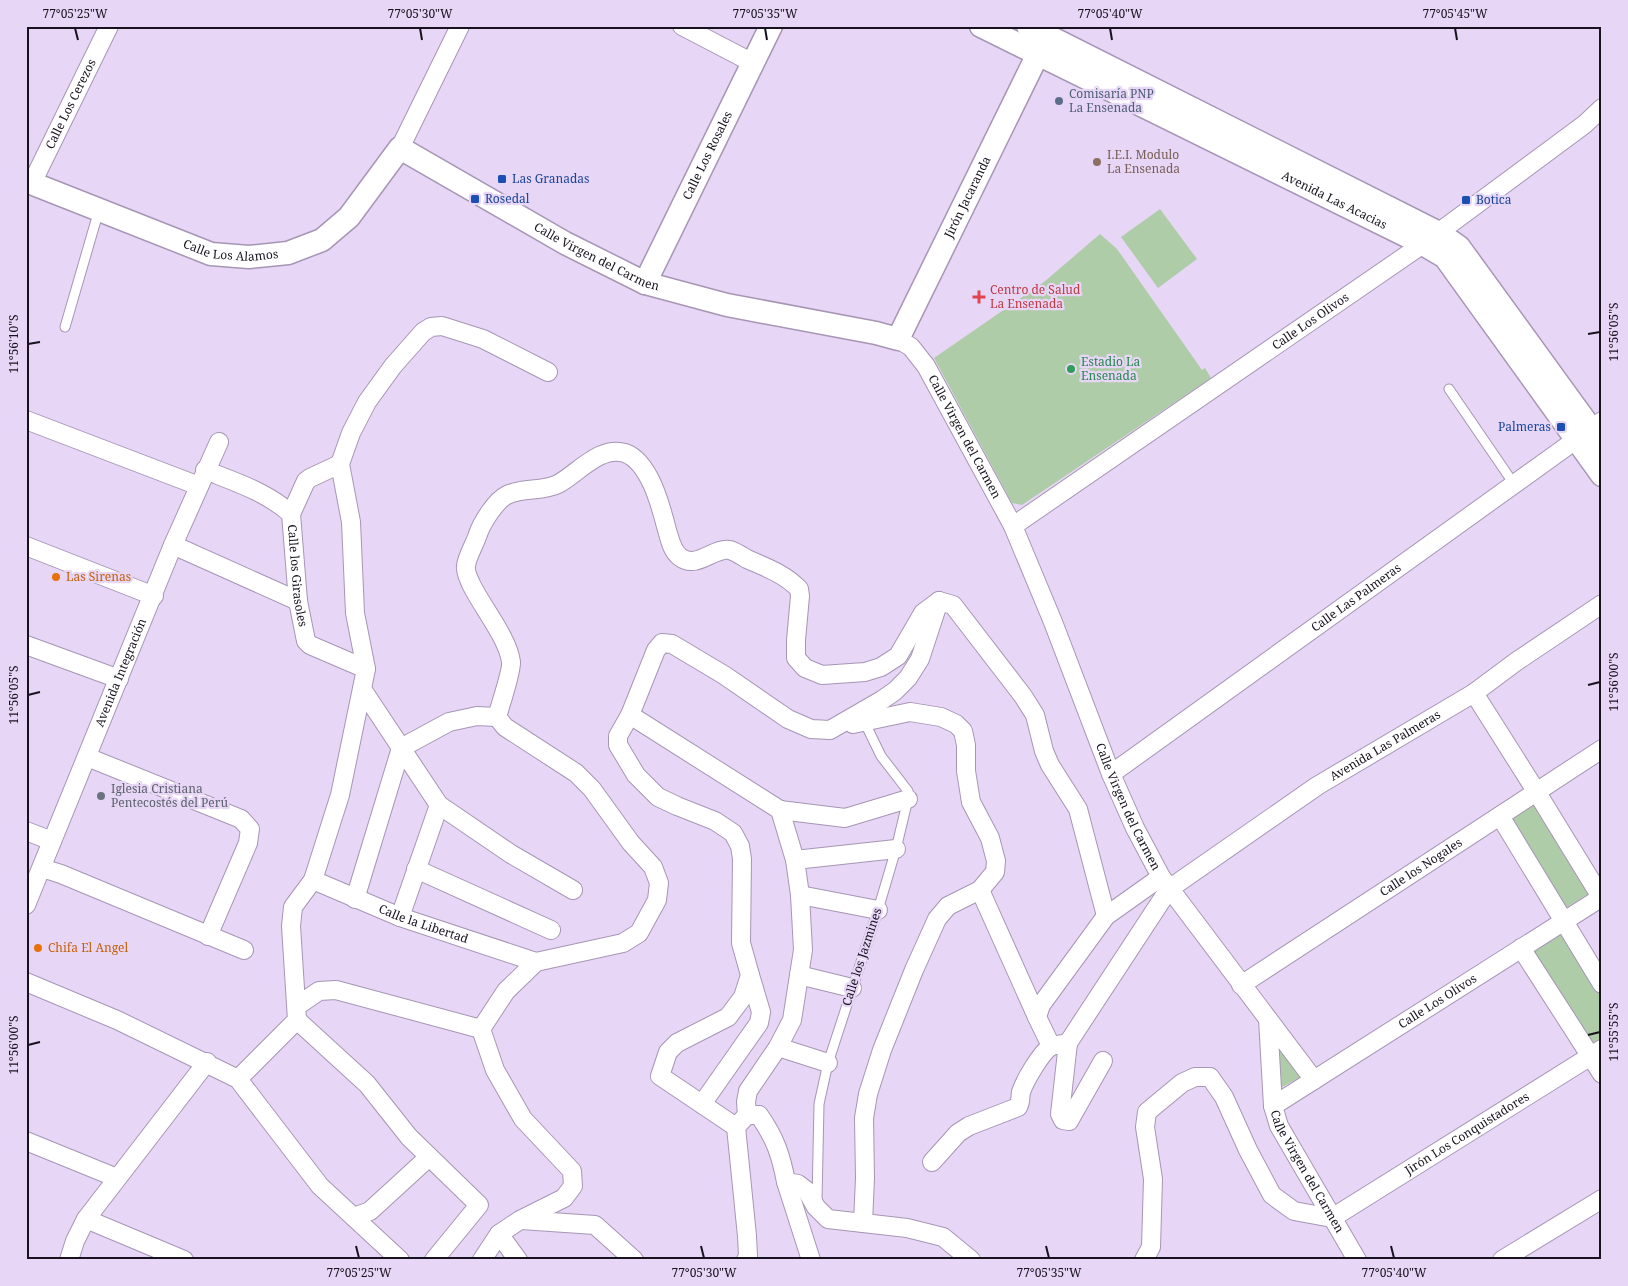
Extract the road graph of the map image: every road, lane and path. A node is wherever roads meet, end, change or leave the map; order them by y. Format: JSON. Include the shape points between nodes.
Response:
{"nodes":[{"id":1,"x":108,"y":26,"type":"edge"},
{"id":2,"x":460,"y":26,"type":"edge"},
{"id":3,"x":682,"y":26,"type":"edge"},
{"id":4,"x":771,"y":26,"type":"edge"},
{"id":5,"x":981,"y":26,"type":"edge"},
{"id":6,"x":1041,"y":36,"type":"edge"},
{"id":7,"x":753,"y":63,"type":"junction"},
{"id":8,"x":1602,"y":108,"type":"edge"},
{"id":9,"x":400,"y":148,"type":"junction"},
{"id":10,"x":29,"y":182,"type":"edge"},
{"id":11,"x":99,"y":210,"type":"junction"},
{"id":12,"x":1431,"y":238,"type":"junction"},
{"id":13,"x":645,"y":283,"type":"junction"},
{"id":14,"x":65,"y":327,"type":"dead end"},
{"id":15,"x":898,"y":339,"type":"junction"},
{"id":16,"x":548,"y":372,"type":"dead end"},
{"id":17,"x":1449,"y":390,"type":"dead end"},
{"id":18,"x":26,"y":420,"type":"edge"},
{"id":19,"x":1593,"y":433,"type":"edge"},
{"id":20,"x":219,"y":442,"type":"dead end"},
{"id":21,"x":340,"y":464,"type":"junction"},
{"id":22,"x":1602,"y":475,"type":"edge"},
{"id":23,"x":202,"y":478,"type":"junction"},
{"id":24,"x":1514,"y":484,"type":"junction"},
{"id":25,"x":291,"y":514,"type":"junction"},
{"id":26,"x":1013,"y":526,"type":"junction"},
{"id":27,"x":173,"y":545,"type":"junction"},
{"id":28,"x":26,"y":546,"type":"edge"},
{"id":29,"x":154,"y":596,"type":"junction"},
{"id":30,"x":298,"y":601,"type":"junction"},
{"id":31,"x":939,"y":601,"type":"junction"},
{"id":32,"x":1602,"y":604,"type":"edge"},
{"id":33,"x":26,"y":645,"type":"edge"},
{"id":34,"x":366,"y":669,"type":"junction"},
{"id":35,"x":119,"y":679,"type":"junction"},
{"id":36,"x":362,"y":690,"type":"junction"},
{"id":37,"x":1474,"y":693,"type":"junction"},
{"id":38,"x":630,"y":715,"type":"junction"},
{"id":39,"x":497,"y":717,"type":"junction"},
{"id":40,"x":864,"y":721,"type":"junction"},
{"id":41,"x":830,"y":730,"type":"junction"},
{"id":42,"x":401,"y":748,"type":"junction"},
{"id":43,"x":1602,"y":749,"type":"edge"},
{"id":44,"x":87,"y":756,"type":"junction"},
{"id":45,"x":1111,"y":774,"type":"junction"},
{"id":46,"x":1536,"y":791,"type":"junction"},
{"id":47,"x":908,"y":798,"type":"junction"},
{"id":48,"x":439,"y":805,"type":"junction"},
{"id":49,"x":780,"y":810,"type":"junction"},
{"id":50,"x":1500,"y":816,"type":"junction"},
{"id":51,"x":26,"y":831,"type":"edge"},
{"id":52,"x":52,"y":841,"type":"junction"},
{"id":53,"x":896,"y":849,"type":"junction"},
{"id":54,"x":795,"y":860,"type":"junction"},
{"id":55,"x":42,"y":868,"type":"junction"},
{"id":56,"x":416,"y":869,"type":"junction"},
{"id":57,"x":313,"y":880,"type":"junction"},
{"id":58,"x":1165,"y":883,"type":"junction"},
{"id":59,"x":573,"y":890,"type":"dead end"},
{"id":60,"x":980,"y":890,"type":"junction"},
{"id":61,"x":800,"y":895,"type":"junction"},
{"id":62,"x":1601,"y":897,"type":"edge"},
{"id":63,"x":355,"y":899,"type":"junction"},
{"id":64,"x":26,"y":906,"type":"edge"},
{"id":65,"x":878,"y":910,"type":"junction"},
{"id":66,"x":1106,"y":916,"type":"junction"},
{"id":67,"x":400,"y":917,"type":"junction"},
{"id":68,"x":1564,"y":921,"type":"junction"},
{"id":69,"x":551,"y":930,"type":"dead end"},
{"id":70,"x":208,"y":936,"type":"junction"},
{"id":71,"x":1521,"y":948,"type":"junction"},
{"id":72,"x":244,"y":950,"type":"dead end"},
{"id":73,"x":536,"y":962,"type":"junction"},
{"id":74,"x":750,"y":975,"type":"junction"},
{"id":75,"x":799,"y":975,"type":"junction"},
{"id":76,"x":26,"y":982,"type":"edge"},
{"id":77,"x":1602,"y":984,"type":"edge"},
{"id":78,"x":1241,"y":985,"type":"junction"},
{"id":79,"x":852,"y":988,"type":"junction"},
{"id":80,"x":297,"y":1013,"type":"junction"},
{"id":81,"x":1037,"y":1017,"type":"junction"},
{"id":82,"x":1268,"y":1018,"type":"junction"},
{"id":83,"x":481,"y":1029,"type":"junction"},
{"id":84,"x":1068,"y":1043,"type":"junction"},
{"id":85,"x":1051,"y":1046,"type":"junction"},
{"id":86,"x":778,"y":1047,"type":"junction"},
{"id":87,"x":1596,"y":1053,"type":"edge"},
{"id":88,"x":1103,"y":1061,"type":"dead end"},
{"id":89,"x":207,"y":1062,"type":"junction"},
{"id":90,"x":828,"y":1063,"type":"junction"},
{"id":91,"x":1602,"y":1074,"type":"edge"},
{"id":92,"x":238,"y":1079,"type":"junction"},
{"id":93,"x":1314,"y":1080,"type":"junction"},
{"id":94,"x":702,"y":1104,"type":"junction"},
{"id":95,"x":1273,"y":1106,"type":"junction"},
{"id":96,"x":741,"y":1121,"type":"junction"},
{"id":97,"x":26,"y":1141,"type":"edge"},
{"id":98,"x":429,"y":1157,"type":"junction"},
{"id":99,"x":932,"y":1162,"type":"dead end"},
{"id":100,"x":117,"y":1178,"type":"junction"},
{"id":101,"x":786,"y":1182,"type":"junction"},
{"id":102,"x":1602,"y":1199,"type":"edge"},
{"id":103,"x":816,"y":1207,"type":"junction"},
{"id":104,"x":354,"y":1217,"type":"junction"},
{"id":105,"x":1332,"y":1218,"type":"junction"},
{"id":106,"x":86,"y":1219,"type":"junction"},
{"id":107,"x":520,"y":1220,"type":"junction"},
{"id":108,"x":863,"y":1223,"type":"junction"},
{"id":109,"x":500,"y":1234,"type":"junction"},
{"id":110,"x":748,"y":1258,"type":"edge"},
{"id":111,"x":69,"y":1260,"type":"edge"},
{"id":112,"x":184,"y":1260,"type":"edge"},
{"id":113,"x":400,"y":1260,"type":"edge"},
{"id":114,"x":434,"y":1260,"type":"edge"},
{"id":115,"x":482,"y":1260,"type":"edge"},
{"id":116,"x":518,"y":1260,"type":"edge"},
{"id":117,"x":634,"y":1260,"type":"edge"},
{"id":118,"x":811,"y":1260,"type":"edge"},
{"id":119,"x":971,"y":1260,"type":"edge"},
{"id":120,"x":1144,"y":1260,"type":"edge"},
{"id":121,"x":1357,"y":1260,"type":"edge"},
{"id":122,"x":1502,"y":1260,"type":"edge"}],
"edges":[{"from":1,"to":10,"type":"street","name":"Calle Los Cerezos"},
{"from":2,"to":9,"type":"street"},
{"from":3,"to":7,"type":"street"},
{"from":4,"to":7,"type":"street","name":"Calle Los Rosales"},
{"from":5,"to":6,"type":"street","name":"Avenida Las Acacias"},
{"from":6,"to":12,"type":"street","name":"Avenida Las Acacias"},
{"from":6,"to":15,"type":"street","name":"Jirón Jacaranda"},
{"from":7,"to":13,"type":"street","name":"Calle Los Rosales"},
{"from":8,"to":12,"type":"street","name":"Calle Los Olivos"},
{"from":9,"to":11,"type":"street","name":"Calle Los Alamos","via":[[349,218],[322,240],[288,253],[249,257],[211,254]]},
{"from":9,"to":13,"type":"street","name":"Calle Virgen del Carmen","via":[[565,243]]},
{"from":10,"to":11,"type":"street","name":"Calle Los Alamos"},
{"from":11,"to":14,"type":"lane"},
{"from":12,"to":19,"type":"street","name":"Avenida Las Acacias"},
{"from":12,"to":26,"type":"street","name":"Calle Los Olivos"},
{"from":13,"to":15,"type":"street","name":"Calle Virgen del Carmen","via":[[727,305]]},
{"from":15,"to":26,"type":"street","name":"Calle Virgen del Carmen","via":[[911,347],[926,366]]},
{"from":16,"to":21,"type":"street","via":[[483,339],[442,326],[431,327],[393,366],[367,402]]},
{"from":17,"to":24,"type":"lane"},
{"from":18,"to":23,"type":"street"},
{"from":19,"to":22,"type":"street","name":"Avenida Las Acacias"},
{"from":19,"to":24,"type":"street","name":"Calle Las Palmeras"},
{"from":20,"to":23,"type":"street","name":"Avenida Integración"},
{"from":21,"to":25,"type":"street","via":[[306,481]]},
{"from":21,"to":34,"type":"street","via":[[351,522],[355,613]]},
{"from":23,"to":25,"type":"street","name":"Calle los Girasoles","via":[[265,495]]},
{"from":23,"to":27,"type":"street","name":"Avenida Integración"},
{"from":24,"to":45,"type":"street","name":"Calle Las Palmeras"},
{"from":25,"to":30,"type":"street","name":"Calle los Girasoles"},
{"from":26,"to":45,"type":"street","name":"Calle Virgen del Carmen"},
{"from":27,"to":29,"type":"street","name":"Avenida Integración"},
{"from":27,"to":30,"type":"street"},
{"from":28,"to":29,"type":"street"},
{"from":29,"to":35,"type":"street","name":"Avenida Integración"},
{"from":30,"to":34,"type":"street","name":"Calle los Girasoles","via":[[308,644]]},
{"from":31,"to":39,"type":"street","via":[[923,613],[898,656],[881,666],[865,672],[822,675],[805,668],[796,658],[799,589],[784,577],[730,550],[692,561],[678,556],[648,477],[638,462],[625,453],[609,452],[551,487],[506,496],[482,524],[466,567],[478,597],[504,641],[511,664]]},
{"from":31,"to":41,"type":"street","via":[[920,659],[908,678],[896,691]]},
{"from":31,"to":66,"type":"street","via":[[953,605],[1035,715],[1050,765],[1078,809]]},
{"from":32,"to":37,"type":"street","name":"Avenida Las Palmeras"},
{"from":33,"to":35,"type":"street"},
{"from":34,"to":36,"type":"street"},
{"from":35,"to":44,"type":"street","name":"Avenida Integración"},
{"from":36,"to":42,"type":"street"},
{"from":36,"to":57,"type":"street","via":[[340,795]]},
{"from":37,"to":46,"type":"street"},
{"from":37,"to":58,"type":"street","name":"Avenida Las Palmeras","via":[[1317,786]]},
{"from":38,"to":41,"type":"street","via":[[656,650],[662,643],[672,644],[724,675],[788,719],[811,729]]},
{"from":38,"to":49,"type":"street"},
{"from":38,"to":74,"type":"street","via":[[618,736],[618,745],[636,775],[658,797],[715,821],[733,833],[740,846],[741,943]]},
{"from":39,"to":42,"type":"street","via":[[477,716],[449,722]]},
{"from":39,"to":73,"type":"street","via":[[505,727],[576,773],[592,789],[631,843],[653,867],[659,883],[657,900],[640,933],[623,944]]},
{"from":40,"to":41,"type":"street"},
{"from":40,"to":47,"type":"lane","via":[[881,756],[908,791]]},
{"from":40,"to":60,"type":"street","via":[[910,712],[941,717],[963,731],[971,802],[990,838],[996,861],[995,872]]},
{"from":42,"to":48,"type":"street"},
{"from":42,"to":63,"type":"street"},
{"from":43,"to":46,"type":"street","name":"Calle los Nogales"},
{"from":44,"to":52,"type":"street","name":"Avenida Integración"},
{"from":44,"to":70,"type":"street","via":[[241,819],[250,830],[248,843]]},
{"from":45,"to":58,"type":"street","name":"Calle Virgen del Carmen"},
{"from":46,"to":50,"type":"street","name":"Calle los Nogales"},
{"from":46,"to":62,"type":"street"},
{"from":47,"to":49,"type":"street","via":[[845,818]]},
{"from":47,"to":53,"type":"lane","name":"Calle los Jazmines"},
{"from":48,"to":56,"type":"street"},
{"from":48,"to":59,"type":"street","via":[[511,854]]},
{"from":49,"to":54,"type":"street"},
{"from":50,"to":68,"type":"street"},
{"from":50,"to":78,"type":"street","name":"Calle los Nogales"},
{"from":51,"to":52,"type":"street"},
{"from":52,"to":55,"type":"street","name":"Avenida Integración"},
{"from":53,"to":54,"type":"street"},
{"from":53,"to":65,"type":"lane","name":"Calle los Jazmines"},
{"from":54,"to":61,"type":"street"},
{"from":55,"to":64,"type":"street","name":"Avenida Integración"},
{"from":55,"to":70,"type":"street"},
{"from":56,"to":67,"type":"street"},
{"from":56,"to":69,"type":"street"},
{"from":57,"to":63,"type":"street","name":"Calle la Libertad"},
{"from":57,"to":80,"type":"street","via":[[293,907],[291,926]]},
{"from":58,"to":66,"type":"street","name":"Avenida Las Palmeras"},
{"from":58,"to":78,"type":"street","name":"Calle Virgen del Carmen"},
{"from":58,"to":84,"type":"street"},
{"from":60,"to":81,"type":"street"},
{"from":60,"to":108,"type":"street","via":[[948,906],[937,919],[882,1050],[864,1118]]},
{"from":61,"to":65,"type":"street"},
{"from":61,"to":75,"type":"street","via":[[802,950]]},
{"from":62,"to":68,"type":"street","name":"Calle Los Olivos"},
{"from":63,"to":67,"type":"street","name":"Calle la Libertad"},
{"from":65,"to":79,"type":"lane","name":"Calle los Jazmines"},
{"from":66,"to":81,"type":"street","name":"Avenida Las Palmeras","via":[[1041,1005]]},
{"from":67,"to":73,"type":"street","name":"Calle la Libertad"},
{"from":68,"to":71,"type":"street","name":"Calle Los Olivos"},
{"from":68,"to":77,"type":"street"},
{"from":70,"to":72,"type":"street"},
{"from":71,"to":87,"type":"street"},
{"from":71,"to":93,"type":"street","name":"Calle Los Olivos"},
{"from":73,"to":83,"type":"street","via":[[506,990]]},
{"from":74,"to":94,"type":"street","via":[[761,1012],[759,1023]]},
{"from":74,"to":94,"type":"street","via":[[743,997],[728,1017],[677,1043],[668,1052],[660,1076]]},
{"from":75,"to":79,"type":"street"},
{"from":75,"to":86,"type":"street","via":[[792,1020]]},
{"from":76,"to":89,"type":"street"},
{"from":78,"to":82,"type":"street","name":"Calle Virgen del Carmen"},
{"from":79,"to":90,"type":"lane","name":"Calle los Jazmines"},
{"from":80,"to":83,"type":"street","via":[[319,992],[336,990]]},
{"from":80,"to":92,"type":"street"},
{"from":80,"to":98,"type":"street","via":[[367,1084]]},
{"from":81,"to":85,"type":"street"},
{"from":82,"to":93,"type":"street","name":"Calle Virgen del Carmen"},
{"from":82,"to":95,"type":"street","name":"Calle Virgen del Carmen"},
{"from":83,"to":107,"type":"street","via":[[495,1070],[524,1119],[572,1171],[574,1186],[564,1198]]},
{"from":84,"to":85,"type":"street"},
{"from":84,"to":88,"type":"street","via":[[1060,1114],[1063,1120],[1069,1120]]},
{"from":85,"to":99,"type":"street","via":[[1041,1056],[1021,1092],[1018,1107],[958,1133]]},
{"from":86,"to":90,"type":"street"},
{"from":86,"to":96,"type":"street","via":[[748,1091]]},
{"from":87,"to":91,"type":"street"},
{"from":87,"to":105,"type":"street","name":"Jirón Los Conquistadores"},
{"from":89,"to":92,"type":"street"},
{"from":89,"to":100,"type":"street"},
{"from":90,"to":103,"type":"lane","name":"Calle los Jazmines","via":[[819,1104]]},
{"from":92,"to":104,"type":"street","via":[[320,1186]]},
{"from":93,"to":95,"type":"street","name":"Calle Los Olivos"},
{"from":94,"to":96,"type":"street"},
{"from":95,"to":105,"type":"street","name":"Calle Virgen del Carmen","via":[[1279,1126]]},
{"from":96,"to":101,"type":"street","via":[[759,1115],[772,1133]]},
{"from":96,"to":110,"type":"street"},
{"from":97,"to":100,"type":"street"},
{"from":98,"to":104,"type":"street","via":[[370,1211]]},
{"from":98,"to":114,"type":"street","via":[[479,1205]]},
{"from":100,"to":106,"type":"street"},
{"from":101,"to":103,"type":"street","via":[[798,1184],[807,1191]]},
{"from":101,"to":118,"type":"street"},
{"from":102,"to":122,"type":"street"},
{"from":103,"to":108,"type":"street","via":[[828,1219]]},
{"from":104,"to":113,"type":"street"},
{"from":105,"to":120,"type":"street","via":[[1294,1212],[1272,1194],[1224,1097],[1210,1077],[1195,1077],[1182,1083],[1147,1112],[1145,1127],[1153,1179],[1151,1247]]},
{"from":105,"to":121,"type":"street","name":"Calle Virgen del Carmen"},
{"from":106,"to":111,"type":"street"},
{"from":106,"to":112,"type":"street"},
{"from":107,"to":109,"type":"street"},
{"from":107,"to":117,"type":"street","via":[[595,1225]]},
{"from":108,"to":119,"type":"street","via":[[907,1228],[943,1237]]},
{"from":109,"to":115,"type":"street"},
{"from":109,"to":116,"type":"street"}]}
